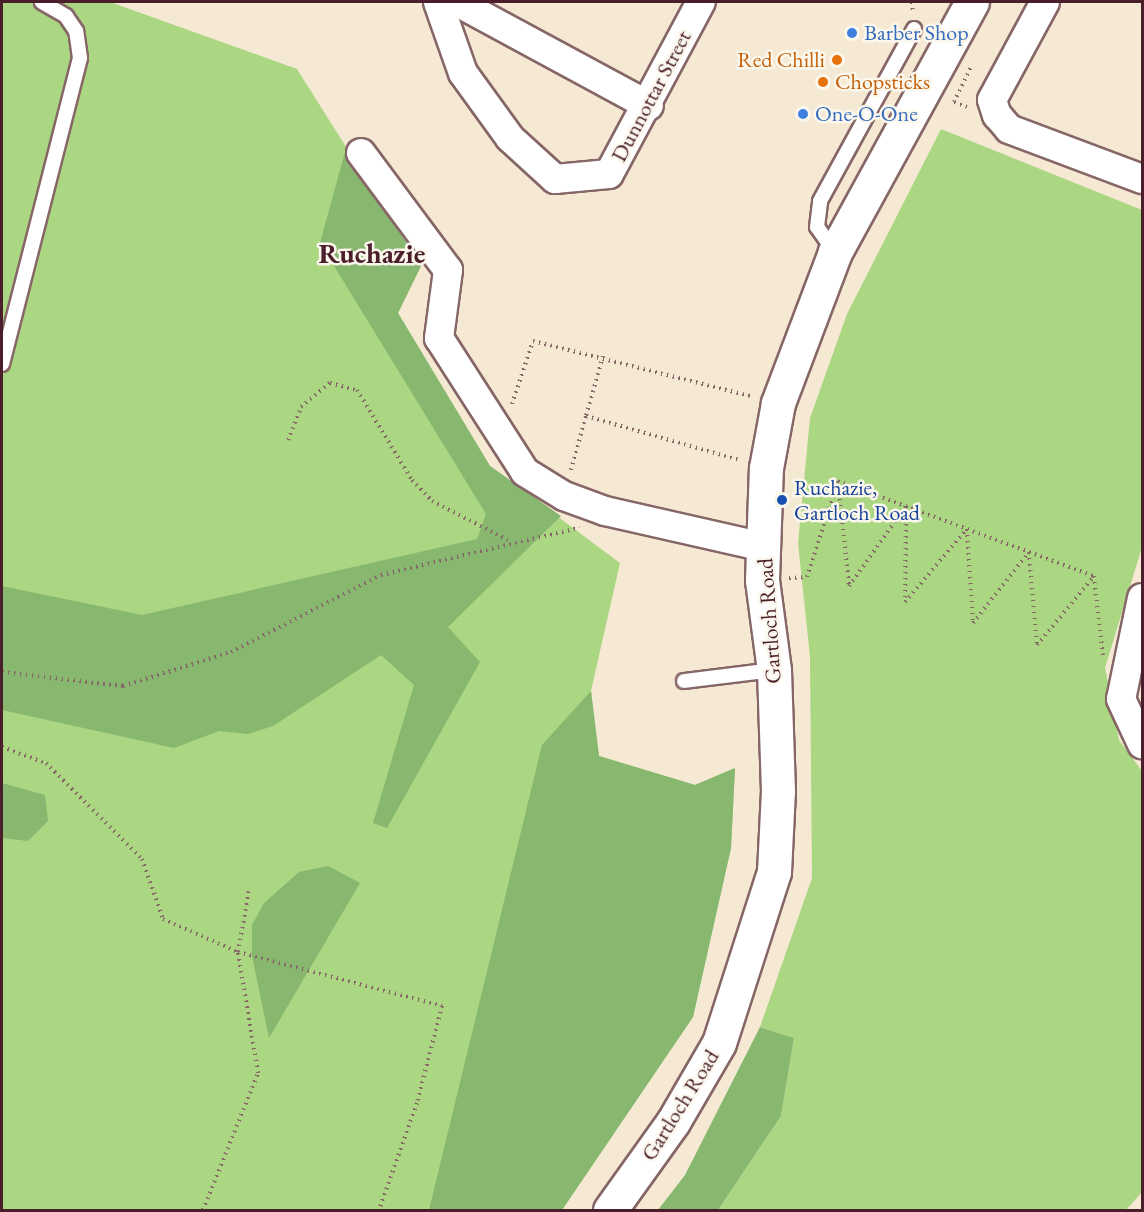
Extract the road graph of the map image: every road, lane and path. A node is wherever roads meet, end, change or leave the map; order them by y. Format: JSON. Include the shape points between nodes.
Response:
{"nodes":[{"id":1,"x":42,"y":2,"type":"edge"},
{"id":2,"x":438,"y":2,"type":"edge"},
{"id":3,"x":457,"y":2,"type":"edge"},
{"id":4,"x":700,"y":2,"type":"edge"},
{"id":5,"x":972,"y":2,"type":"edge"},
{"id":6,"x":1044,"y":2,"type":"edge"},
{"id":7,"x":914,"y":29,"type":"dead end"},
{"id":8,"x":649,"y":106,"type":"junction"},
{"id":9,"x":361,"y":153,"type":"dead end"},
{"id":10,"x":1143,"y":179,"type":"edge"},
{"id":11,"x":835,"y":252,"type":"junction"},
{"id":12,"x":603,"y":356,"type":"junction"},
{"id":13,"x":2,"y":364,"type":"edge"},
{"id":14,"x":778,"y":403,"type":"junction"},
{"id":15,"x":586,"y":416,"type":"junction"},
{"id":16,"x":288,"y":440,"type":"dead end"},
{"id":17,"x":500,"y":441,"type":"junction"},
{"id":18,"x":766,"y":468,"type":"junction"},
{"id":19,"x":838,"y":481,"type":"junction"},
{"id":20,"x":564,"y":496,"type":"junction"},
{"id":21,"x":906,"y":506,"type":"junction"},
{"id":22,"x":605,"y":511,"type":"junction"},
{"id":23,"x":967,"y":529,"type":"junction"},
{"id":24,"x":508,"y":540,"type":"junction"},
{"id":25,"x":764,"y":547,"type":"junction"},
{"id":26,"x":1029,"y":552,"type":"junction"},
{"id":27,"x":1094,"y":576,"type":"junction"},
{"id":28,"x":762,"y":580,"type":"junction"},
{"id":29,"x":1143,"y":598,"type":"edge"},
{"id":30,"x":774,"y":670,"type":"junction"},
{"id":31,"x":2,"y":672,"type":"edge"},
{"id":32,"x":1125,"y":680,"type":"junction"},
{"id":33,"x":684,"y":681,"type":"dead end"},
{"id":34,"x":1143,"y":744,"type":"edge"},
{"id":35,"x":2,"y":747,"type":"edge"},
{"id":36,"x":249,"y":890,"type":"dead end"},
{"id":37,"x":238,"y":951,"type":"junction"},
{"id":38,"x":203,"y":1210,"type":"edge"},
{"id":39,"x":379,"y":1210,"type":"edge"},
{"id":40,"x":610,"y":1210,"type":"edge"}],
"edges":[{"from":1,"to":13,"type":"lane","via":[[66,16],[76,31],[80,58]]},
{"from":2,"to":8,"type":"street","name":"Dunnottar Street","via":[[463,73],[510,138],[555,179],[609,174]]},
{"from":3,"to":8,"type":"street"},
{"from":4,"to":8,"type":"street","name":"Dunnottar Street"},
{"from":5,"to":11,"type":"main road","name":"Gartloch Road"},
{"from":6,"to":10,"type":"street","via":[[992,100],[1009,129]]},
{"from":7,"to":11,"type":"lane","via":[[820,201],[817,227]]},
{"from":9,"to":17,"type":"street","via":[[448,270],[439,338]]},
{"from":11,"to":14,"type":"main road","name":"Gartloch Road"},
{"from":12,"to":14,"type":"path"},
{"from":12,"to":15,"type":"path"},
{"from":12,"to":17,"type":"path","via":[[532,340]]},
{"from":14,"to":18,"type":"main road","name":"Gartloch Road"},
{"from":15,"to":18,"type":"path"},
{"from":15,"to":20,"type":"path"},
{"from":16,"to":24,"type":"path","via":[[301,407],[330,383],[357,390],[412,480],[432,501]]},
{"from":17,"to":20,"type":"street","via":[[525,472]]},
{"from":18,"to":25,"type":"main road","name":"Gartloch Road"},
{"from":19,"to":21,"type":"path"},
{"from":19,"to":21,"type":"path","via":[[849,586]]},
{"from":19,"to":28,"type":"path","via":[[807,577]]},
{"from":20,"to":22,"type":"street"},
{"from":21,"to":23,"type":"path"},
{"from":21,"to":23,"type":"path","via":[[905,602]]},
{"from":22,"to":24,"type":"path","via":[[572,532]]},
{"from":22,"to":25,"type":"street"},
{"from":23,"to":26,"type":"path"},
{"from":23,"to":26,"type":"path","via":[[973,623]]},
{"from":24,"to":31,"type":"path","via":[[381,575],[231,652],[123,686]]},
{"from":25,"to":28,"type":"main road","name":"Gartloch Road"},
{"from":26,"to":27,"type":"path"},
{"from":26,"to":27,"type":"path","via":[[1038,645]]},
{"from":27,"to":32,"type":"path","via":[[1101,656]]},
{"from":28,"to":30,"type":"main road","name":"Gartloch Road"},
{"from":29,"to":32,"type":"street"},
{"from":30,"to":33,"type":"lane"},
{"from":30,"to":40,"type":"main road","name":"Gartloch Road","via":[[778,791],[774,872],[753,946],[719,1043],[673,1122]]},
{"from":32,"to":34,"type":"street","via":[[1121,699]]},
{"from":35,"to":37,"type":"path","via":[[46,763],[142,859],[164,919]]},
{"from":36,"to":37,"type":"path"},
{"from":37,"to":38,"type":"path","via":[[258,1073]]},
{"from":37,"to":39,"type":"path","via":[[442,1006],[417,1103]]}]}
